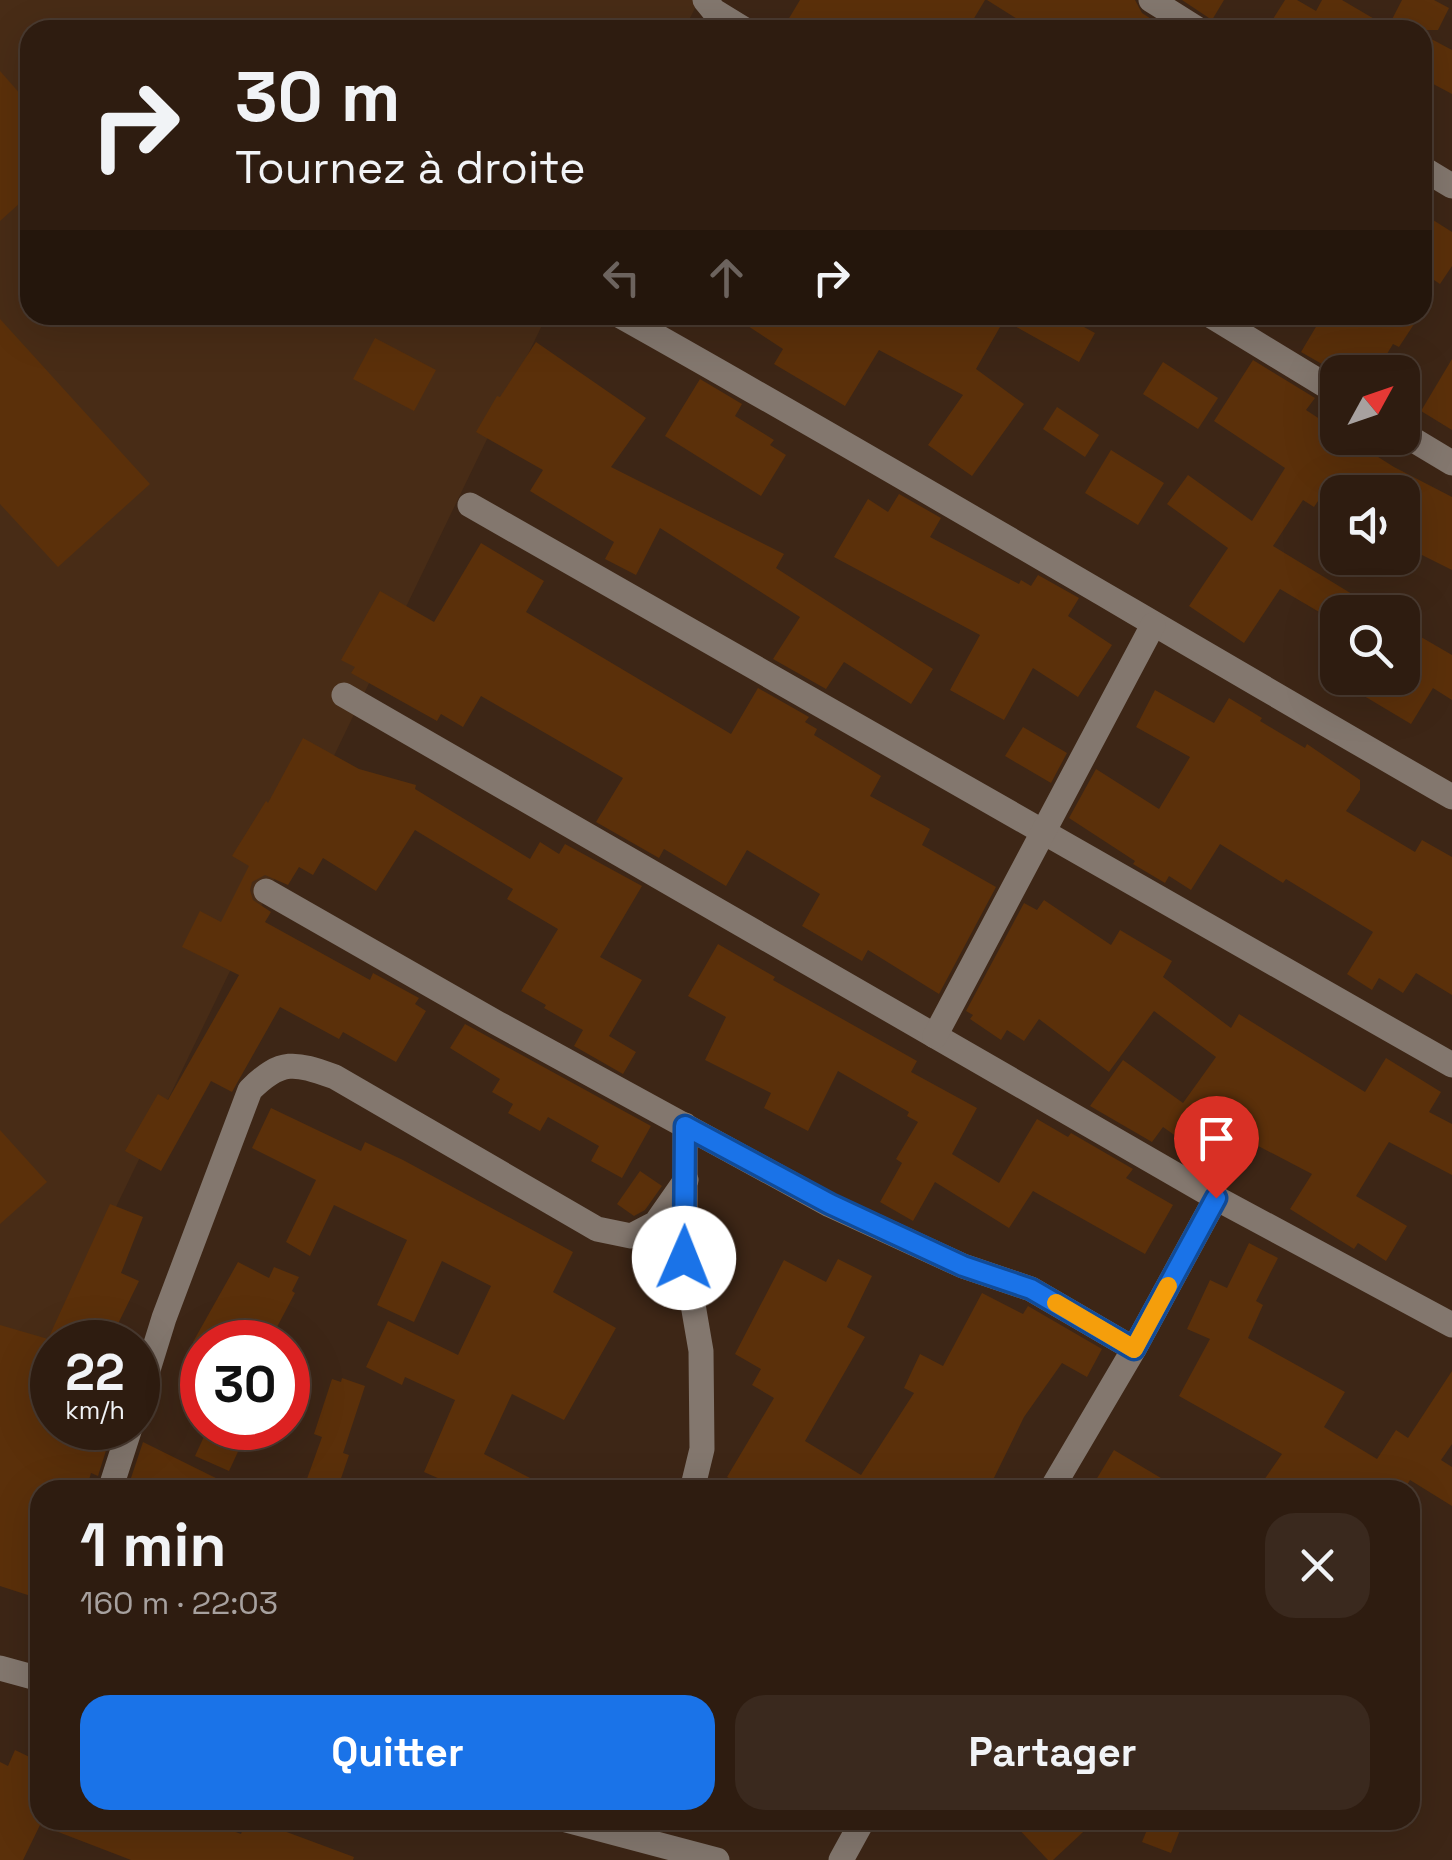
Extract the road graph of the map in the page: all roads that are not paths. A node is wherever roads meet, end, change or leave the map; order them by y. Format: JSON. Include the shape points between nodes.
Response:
{"nodes":[{"id":1,"x":705,"y":0,"type":"edge"},
{"id":2,"x":1151,"y":0,"type":"edge"},
{"id":3,"x":729,"y":20,"type":"edge"},
{"id":4,"x":1184,"y":20,"type":"edge"},
{"id":5,"x":638,"y":325,"type":"edge"},
{"id":6,"x":1226,"y":325,"type":"edge"},
{"id":7,"x":1320,"y":382,"type":"edge"},
{"id":8,"x":1420,"y":444,"type":"edge"},
{"id":9,"x":1452,"y":463,"type":"edge"},
{"id":10,"x":470,"y":505,"type":"dead end"},
{"id":11,"x":1153,"y":624,"type":"junction"},
{"id":12,"x":344,"y":696,"type":"dead end"},
{"id":13,"x":1452,"y":796,"type":"edge"},
{"id":14,"x":1042,"y":834,"type":"junction"},
{"id":15,"x":266,"y":890,"type":"dead end"},
{"id":16,"x":935,"y":1036,"type":"junction"},
{"id":17,"x":1452,"y":1065,"type":"edge"},
{"id":18,"x":685,"y":1126,"type":"junction"},
{"id":19,"x":686,"y":1180,"type":"junction"},
{"id":20,"x":1216,"y":1198,"type":"junction"},
{"id":21,"x":1452,"y":1324,"type":"edge"},
{"id":22,"x":160,"y":1331,"type":"edge"},
{"id":23,"x":1134,"y":1349,"type":"junction"},
{"id":24,"x":123,"y":1450,"type":"edge"},
{"id":25,"x":113,"y":1480,"type":"edge"},
{"id":26,"x":694,"y":1480,"type":"edge"},
{"id":27,"x":1056,"y":1480,"type":"edge"},
{"id":28,"x":0,"y":1668,"type":"edge"},
{"id":29,"x":30,"y":1676,"type":"edge"},
{"id":30,"x":604,"y":1830,"type":"edge"},
{"id":31,"x":858,"y":1830,"type":"edge"},
{"id":32,"x":716,"y":1860,"type":"edge"},
{"id":33,"x":842,"y":1860,"type":"edge"}],
"edges":[{"from":1,"to":3,"type":"street"},
{"from":2,"to":4,"type":"street"},
{"from":5,"to":11,"type":"street"},
{"from":6,"to":7,"type":"street"},
{"from":8,"to":9,"type":"street"},
{"from":10,"to":14,"type":"street"},
{"from":11,"to":13,"type":"street"},
{"from":11,"to":14,"type":"street"},
{"from":12,"to":16,"type":"street"},
{"from":14,"to":16,"type":"street"},
{"from":14,"to":17,"type":"street"},
{"from":15,"to":18,"type":"street"},
{"from":16,"to":20,"type":"street"},
{"from":18,"to":19,"type":"street"},
{"from":18,"to":23,"type":"street","via":[[830,1204],[963,1266],[1031,1289]]},
{"from":19,"to":22,"type":"street","via":[[656,1223],[631,1236],[598,1229],[335,1077],[297,1064],[269,1071],[250,1090]]},
{"from":19,"to":26,"type":"street","via":[[684,1258],[702,1352],[702,1449]]},
{"from":20,"to":21,"type":"street"},
{"from":20,"to":23,"type":"street"},
{"from":23,"to":27,"type":"street"},
{"from":24,"to":25,"type":"street"},
{"from":28,"to":29,"type":"street"},
{"from":30,"to":32,"type":"street"},
{"from":31,"to":33,"type":"street"}]}
